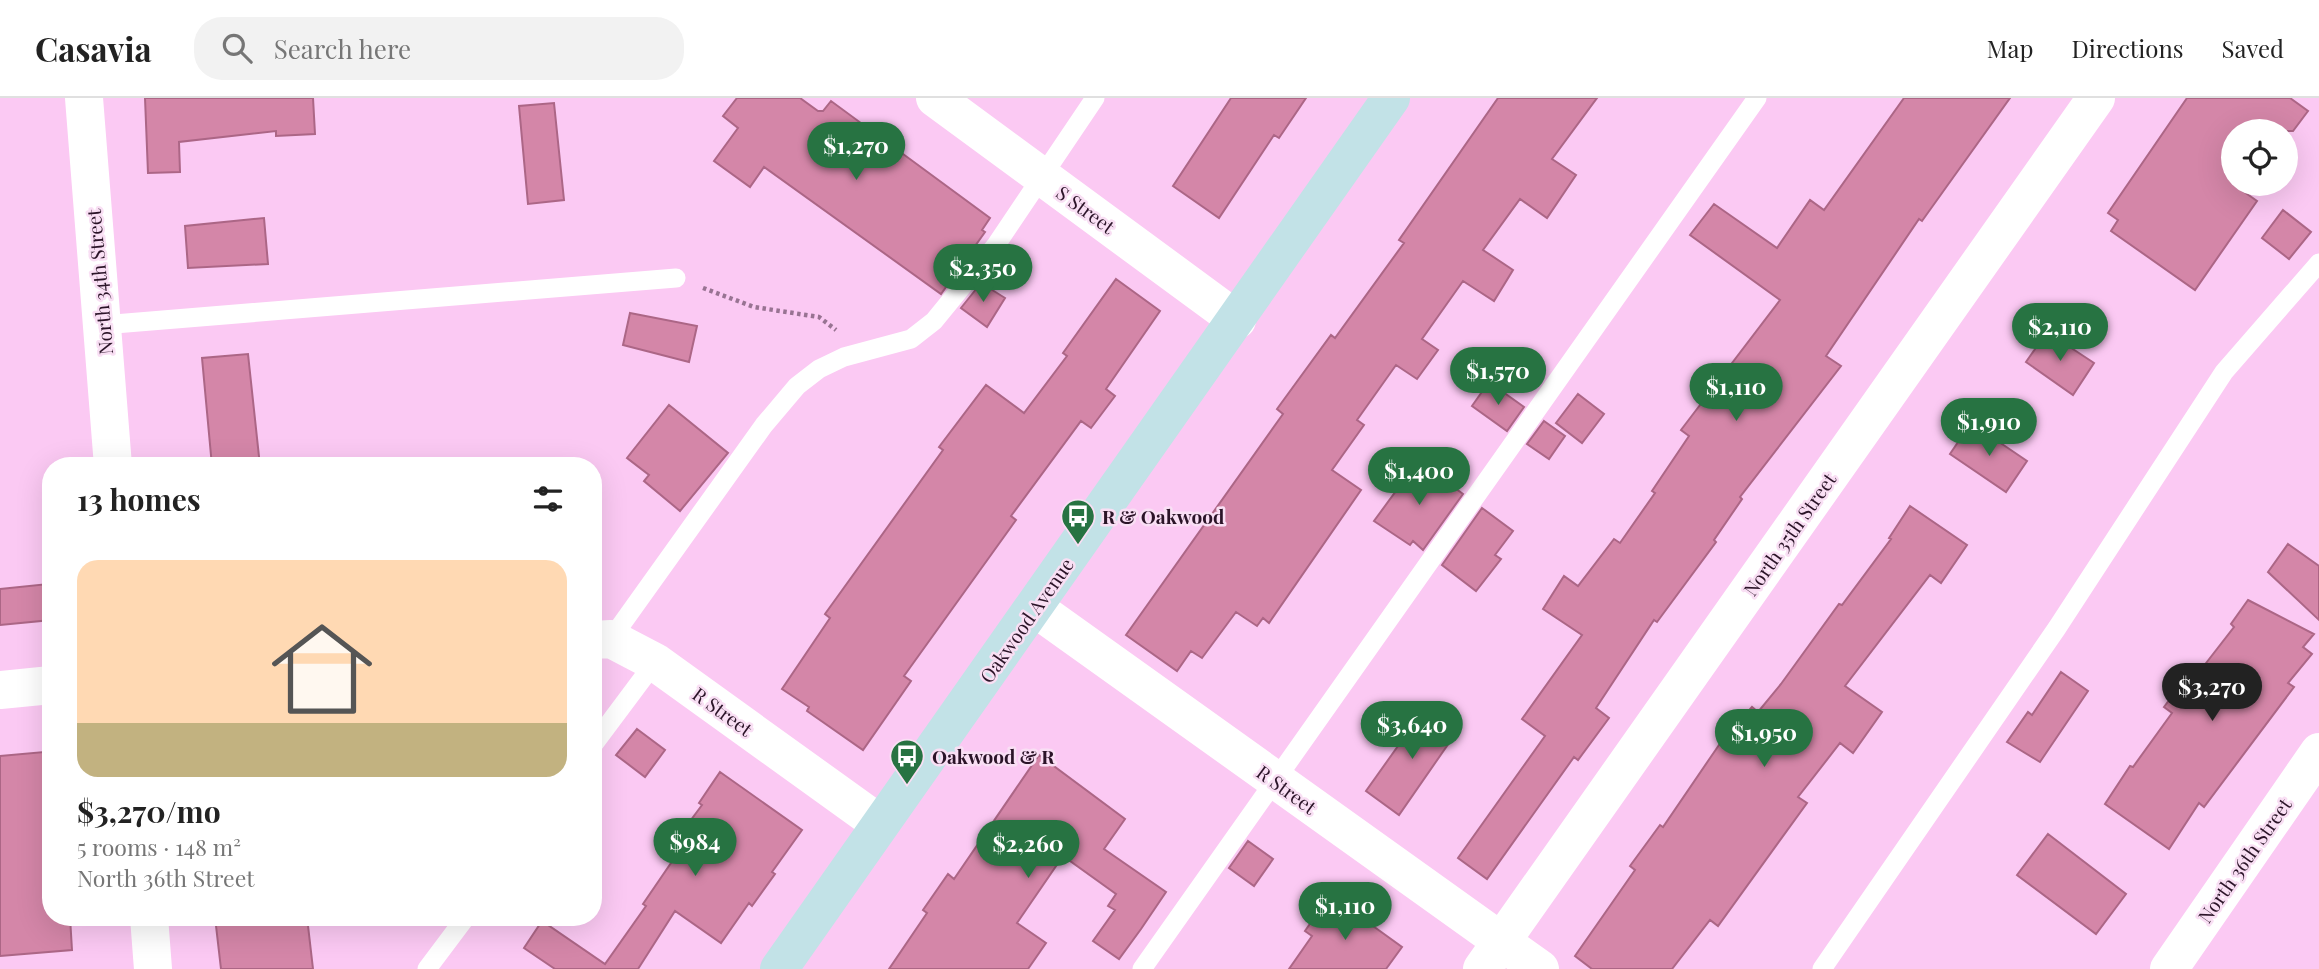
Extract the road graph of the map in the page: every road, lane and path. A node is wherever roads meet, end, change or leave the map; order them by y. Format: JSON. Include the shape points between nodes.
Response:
{"nodes":[{"id":1,"x":84,"y":98,"type":"edge"},
{"id":2,"x":935,"y":98,"type":"edge"},
{"id":3,"x":1096,"y":98,"type":"edge"},
{"id":4,"x":1391,"y":98,"type":"edge"},
{"id":5,"x":1757,"y":98,"type":"edge"},
{"id":6,"x":2096,"y":98,"type":"edge"},
{"id":7,"x":1041,"y":176,"type":"junction"},
{"id":8,"x":2319,"y":263,"type":"edge"},
{"id":9,"x":676,"y":278,"type":"joint"},
{"id":10,"x":1237,"y":320,"type":"junction"},
{"id":11,"x":102,"y":325,"type":"junction"},
{"id":12,"x":863,"y":353,"type":"junction"},
{"id":13,"x":112,"y":457,"type":"edge"},
{"id":14,"x":1035,"y":608,"type":"junction"},
{"id":15,"x":602,"y":640,"type":"edge"},
{"id":16,"x":655,"y":662,"type":"junction"},
{"id":17,"x":42,"y":686,"type":"edge"},
{"id":18,"x":0,"y":690,"type":"edge"},
{"id":19,"x":602,"y":733,"type":"edge"},
{"id":20,"x":2319,"y":752,"type":"edge"},
{"id":21,"x":1277,"y":781,"type":"junction"},
{"id":22,"x":880,"y":824,"type":"junction"},
{"id":23,"x":150,"y":926,"type":"edge"},
{"id":24,"x":459,"y":926,"type":"edge"},
{"id":25,"x":1492,"y":955,"type":"edge"},
{"id":26,"x":153,"y":969,"type":"edge"},
{"id":27,"x":427,"y":969,"type":"edge"},
{"id":28,"x":779,"y":969,"type":"edge"},
{"id":29,"x":1142,"y":969,"type":"edge"},
{"id":30,"x":1541,"y":969,"type":"edge"},
{"id":31,"x":1822,"y":969,"type":"edge"},
{"id":32,"x":2169,"y":969,"type":"edge"}],
"edges":[{"from":1,"to":11,"type":"street","name":"North 34th Street"},
{"from":2,"to":7,"type":"street","name":"S Street"},
{"from":3,"to":7,"type":"lane"},
{"from":4,"to":10,"type":"street","name":"Oakwood Avenue"},
{"from":5,"to":21,"type":"lane"},
{"from":6,"to":25,"type":"street","name":"North 35th Street"},
{"from":7,"to":10,"type":"street","name":"S Street"},
{"from":7,"to":12,"type":"lane","via":[[996,245],[934,321],[911,339]]},
{"from":8,"to":31,"type":"lane","via":[[2224,372],[2057,628]]},
{"from":9,"to":11,"type":"lane"},
{"from":9,"to":12,"type":"path","via":[[754,307],[819,317]]},
{"from":10,"to":14,"type":"street","name":"Oakwood Avenue"},
{"from":11,"to":13,"type":"street","name":"North 34th Street"},
{"from":12,"to":15,"type":"lane","via":[[819,369],[797,386]]},
{"from":14,"to":21,"type":"street","name":"R Street"},
{"from":14,"to":22,"type":"street","name":"Oakwood Avenue"},
{"from":15,"to":16,"type":"street","name":"R Street"},
{"from":16,"to":19,"type":"lane"},
{"from":16,"to":22,"type":"street","name":"R Street"},
{"from":17,"to":18,"type":"street"},
{"from":20,"to":32,"type":"street","name":"North 36th Street"},
{"from":21,"to":25,"type":"street","name":"R Street"},
{"from":21,"to":29,"type":"lane"},
{"from":22,"to":28,"type":"street","name":"Oakwood Avenue"},
{"from":23,"to":26,"type":"street"},
{"from":24,"to":27,"type":"lane"},
{"from":25,"to":30,"type":"street","name":"R Street"}]}
